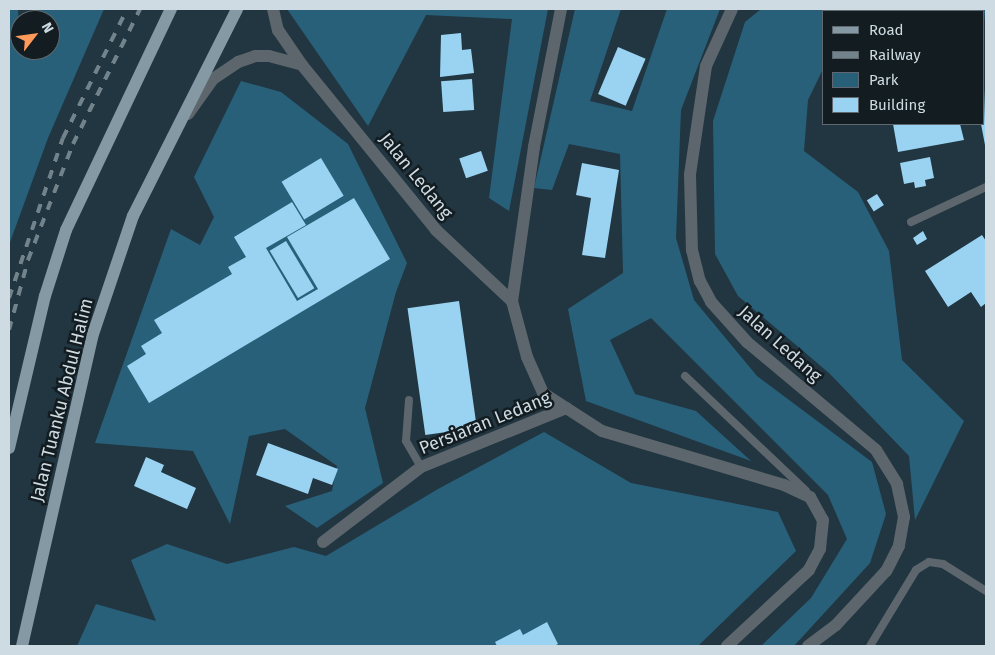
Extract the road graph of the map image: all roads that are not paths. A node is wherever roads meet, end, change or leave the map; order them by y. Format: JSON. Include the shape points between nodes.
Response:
{"nodes":[{"id":1,"x":171,"y":9,"type":"edge"},
{"id":2,"x":237,"y":9,"type":"edge"},
{"id":3,"x":273,"y":9,"type":"edge"},
{"id":4,"x":561,"y":9,"type":"edge"},
{"id":5,"x":732,"y":9,"type":"edge"},
{"id":6,"x":302,"y":65,"type":"junction"},
{"id":7,"x":170,"y":141,"type":"junction"},
{"id":8,"x":986,"y":187,"type":"edge"},
{"id":9,"x":911,"y":222,"type":"dead end"},
{"id":10,"x":512,"y":301,"type":"junction"},
{"id":11,"x":684,"y":376,"type":"dead end"},
{"id":12,"x":409,"y":400,"type":"dead end"},
{"id":13,"x":566,"y":408,"type":"junction"},
{"id":14,"x":9,"y":448,"type":"edge"},
{"id":15,"x":421,"y":468,"type":"junction"},
{"id":16,"x":810,"y":497,"type":"junction"},
{"id":17,"x":322,"y":542,"type":"dead end"},
{"id":18,"x":986,"y":592,"type":"edge"},
{"id":19,"x":22,"y":646,"type":"edge"},
{"id":20,"x":726,"y":646,"type":"edge"},
{"id":21,"x":808,"y":646,"type":"edge"},
{"id":22,"x":870,"y":646,"type":"edge"}],
"edges":[{"from":1,"to":14,"type":"main road","via":[[66,230],[45,296]]},
{"from":2,"to":7,"type":"main road","name":"Jalan Tuanku Abdul Halim"},
{"from":3,"to":6,"type":"street","name":"Jalan Ledang","via":[[278,30]]},
{"from":4,"to":10,"type":"street","via":[[533,156]]},
{"from":5,"to":21,"type":"street","name":"Jalan Ledang","via":[[706,66],[694,137],[689,218],[692,250],[700,281],[711,302],[747,342],[876,450],[897,484],[904,517],[899,546],[886,571],[842,619]]},
{"from":6,"to":7,"type":"street","via":[[269,56],[255,56],[238,62],[213,79]]},
{"from":6,"to":10,"type":"street","name":"Jalan Ledang","via":[[436,230]]},
{"from":7,"to":19,"type":"main road","name":"Jalan Tuanku Abdul Halim","via":[[134,216],[92,337]]},
{"from":8,"to":9,"type":"lane"},
{"from":10,"to":13,"type":"street","via":[[527,357],[543,393]]},
{"from":11,"to":16,"type":"lane"},
{"from":12,"to":15,"type":"lane","via":[[406,442]]},
{"from":13,"to":15,"type":"street","name":"Persiaran Ledang"},
{"from":13,"to":16,"type":"street","via":[[602,431],[784,485]]},
{"from":15,"to":17,"type":"street","name":"Persiaran Ledang"},
{"from":16,"to":20,"type":"street","via":[[824,520],[820,549],[809,570]]},
{"from":18,"to":22,"type":"lane","via":[[943,564],[929,562],[916,570]]}]}
